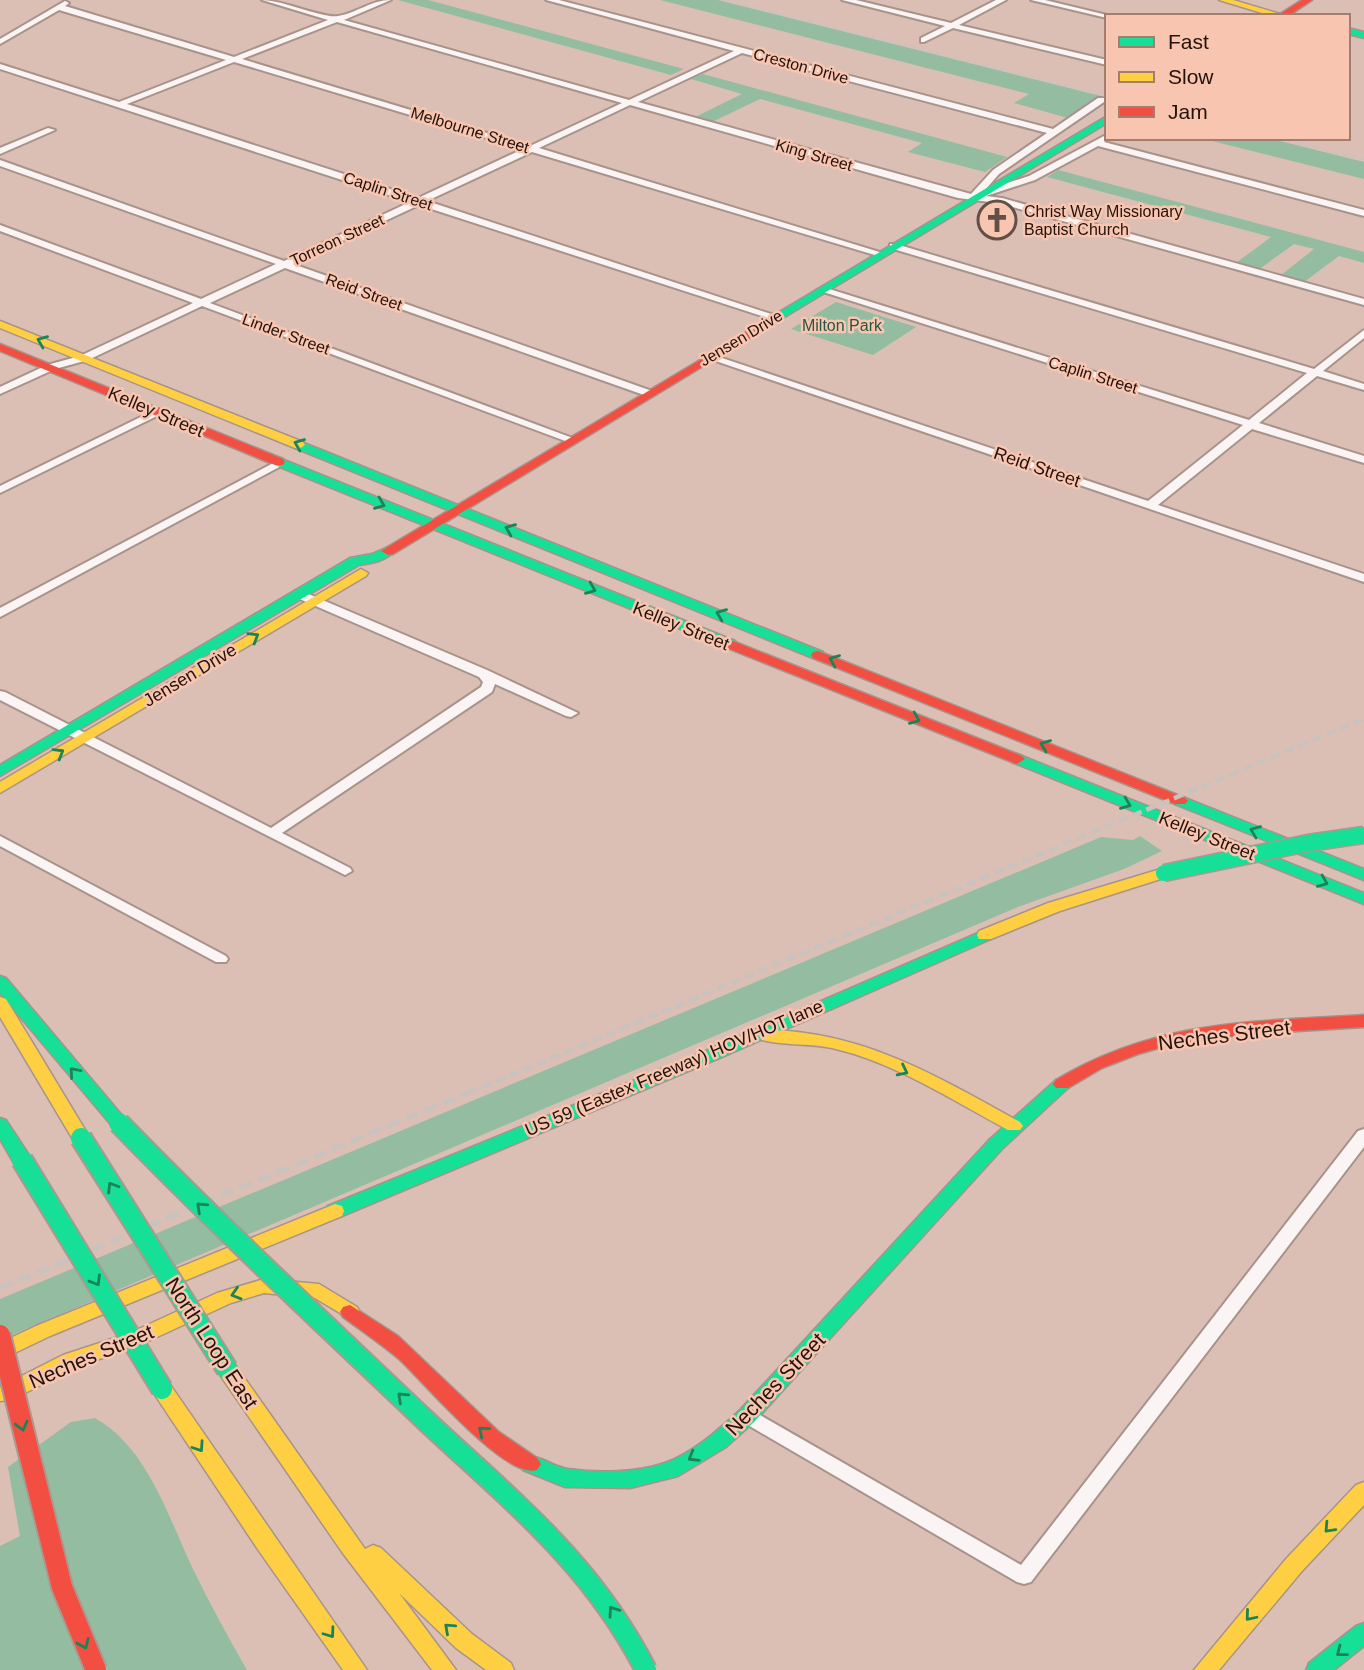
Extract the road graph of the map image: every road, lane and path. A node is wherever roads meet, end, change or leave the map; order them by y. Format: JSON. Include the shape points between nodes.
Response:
{"nodes":[{"id":1,"x":70,"y":0,"type":"edge"},
{"id":2,"x":266,"y":0,"type":"edge"},
{"id":3,"x":387,"y":0,"type":"edge"},
{"id":4,"x":550,"y":0,"type":"edge"},
{"id":5,"x":846,"y":0,"type":"edge"},
{"id":6,"x":1002,"y":0,"type":"edge"},
{"id":7,"x":1035,"y":0,"type":"edge"},
{"id":8,"x":1223,"y":0,"type":"edge"},
{"id":9,"x":1308,"y":0,"type":"edge"},
{"id":10,"x":59,"y":7,"type":"junction"},
{"id":11,"x":1275,"y":14,"type":"edge"},
{"id":12,"x":1285,"y":14,"type":"edge"},
{"id":13,"x":1105,"y":16,"type":"edge"},
{"id":14,"x":336,"y":20,"type":"junction"},
{"id":15,"x":952,"y":25,"type":"junction"},
{"id":16,"x":924,"y":40,"type":"dead end"},
{"id":17,"x":0,"y":42,"type":"edge"},
{"id":18,"x":742,"y":50,"type":"junction"},
{"id":19,"x":234,"y":59,"type":"junction"},
{"id":20,"x":1105,"y":63,"type":"edge"},
{"id":21,"x":0,"y":66,"type":"edge"},
{"id":22,"x":1101,"y":100,"type":"dead end"},
{"id":23,"x":629,"y":103,"type":"junction"},
{"id":24,"x":120,"y":104,"type":"junction"},
{"id":25,"x":1105,"y":120,"type":"edge"},
{"id":26,"x":51,"y":130,"type":"dead end"},
{"id":27,"x":1053,"y":132,"type":"junction"},
{"id":28,"x":1105,"y":139,"type":"edge"},
{"id":29,"x":1096,"y":143,"type":"junction"},
{"id":30,"x":532,"y":149,"type":"junction"},
{"id":31,"x":0,"y":151,"type":"edge"},
{"id":32,"x":0,"y":163,"type":"edge"},
{"id":33,"x":974,"y":197,"type":"junction"},
{"id":34,"x":419,"y":201,"type":"junction"},
{"id":35,"x":1364,"y":213,"type":"edge"},
{"id":36,"x":0,"y":228,"type":"edge"},
{"id":37,"x":887,"y":250,"type":"junction"},
{"id":38,"x":286,"y":264,"type":"junction"},
{"id":39,"x":822,"y":290,"type":"junction"},
{"id":40,"x":1364,"y":302,"type":"edge"},
{"id":41,"x":202,"y":303,"type":"junction"},
{"id":42,"x":775,"y":317,"type":"junction"},
{"id":43,"x":0,"y":324,"type":"edge"},
{"id":44,"x":1364,"y":333,"type":"edge"},
{"id":45,"x":0,"y":347,"type":"edge"},
{"id":46,"x":709,"y":356,"type":"junction"},
{"id":47,"x":84,"y":358,"type":"junction"},
{"id":48,"x":51,"y":367,"type":"junction"},
{"id":49,"x":1315,"y":372,"type":"junction"},
{"id":50,"x":1364,"y":387,"type":"edge"},
{"id":51,"x":0,"y":391,"type":"edge"},
{"id":52,"x":648,"y":393,"type":"junction"},
{"id":53,"x":155,"y":413,"type":"junction"},
{"id":54,"x":1250,"y":425,"type":"junction"},
{"id":55,"x":572,"y":440,"type":"junction"},
{"id":56,"x":1364,"y":460,"type":"edge"},
{"id":57,"x":279,"y":463,"type":"junction"},
{"id":58,"x":0,"y":490,"type":"edge"},
{"id":59,"x":1151,"y":505,"type":"junction"},
{"id":60,"x":459,"y":508,"type":"junction"},
{"id":61,"x":431,"y":525,"type":"junction"},
{"id":62,"x":1364,"y":578,"type":"edge"},
{"id":63,"x":307,"y":598,"type":"junction"},
{"id":64,"x":0,"y":613,"type":"edge"},
{"id":65,"x":482,"y":673,"type":"junction"},
{"id":66,"x":0,"y":695,"type":"edge"},
{"id":67,"x":571,"y":713,"type":"dead end"},
{"id":68,"x":68,"y":731,"type":"junction"},
{"id":69,"x":83,"y":738,"type":"junction"},
{"id":70,"x":0,"y":771,"type":"edge"},
{"id":71,"x":0,"y":788,"type":"edge"},
{"id":72,"x":273,"y":834,"type":"junction"},
{"id":73,"x":1364,"y":835,"type":"edge"},
{"id":74,"x":0,"y":840,"type":"edge"},
{"id":75,"x":345,"y":871,"type":"dead end"},
{"id":76,"x":1364,"y":875,"type":"edge"},
{"id":77,"x":1364,"y":899,"type":"edge"},
{"id":78,"x":221,"y":959,"type":"dead end"},
{"id":79,"x":0,"y":982,"type":"edge"},
{"id":80,"x":0,"y":1003,"type":"edge"},
{"id":81,"x":1364,"y":1021,"type":"edge"},
{"id":82,"x":743,"y":1041,"type":"junction"},
{"id":83,"x":0,"y":1124,"type":"edge"},
{"id":84,"x":1014,"y":1126,"type":"junction"},
{"id":85,"x":1364,"y":1135,"type":"edge"},
{"id":86,"x":0,"y":1335,"type":"edge"},
{"id":87,"x":0,"y":1352,"type":"edge"},
{"id":88,"x":0,"y":1395,"type":"edge"},
{"id":89,"x":747,"y":1416,"type":"junction"},
{"id":90,"x":289,"y":1459,"type":"junction"},
{"id":91,"x":1364,"y":1491,"type":"edge"},
{"id":92,"x":1364,"y":1633,"type":"edge"},
{"id":93,"x":96,"y":1670,"type":"edge"},
{"id":94,"x":356,"y":1670,"type":"edge"},
{"id":95,"x":445,"y":1670,"type":"edge"},
{"id":96,"x":503,"y":1670,"type":"edge"},
{"id":97,"x":646,"y":1670,"type":"edge"},
{"id":98,"x":1205,"y":1670,"type":"edge"},
{"id":99,"x":1317,"y":1670,"type":"edge"}],
"edges":[{"from":1,"to":10,"type":"street"},
{"from":2,"to":14,"type":"street","name":"King Street"},
{"from":3,"to":14,"type":"street"},
{"from":4,"to":18,"type":"street","name":"Creston Drive"},
{"from":5,"to":15,"type":"street"},
{"from":6,"to":15,"type":"street"},
{"from":7,"to":13,"type":"street"},
{"from":8,"to":11,"type":"main road"},
{"from":9,"to":12,"type":"main road"},
{"from":10,"to":17,"type":"street"},
{"from":10,"to":19,"type":"street","name":"Melbourne Street"},
{"from":14,"to":19,"type":"street"},
{"from":14,"to":23,"type":"street","name":"King Street"},
{"from":15,"to":16,"type":"street"},
{"from":15,"to":20,"type":"street"},
{"from":18,"to":23,"type":"street","name":"Torreon Street"},
{"from":18,"to":27,"type":"street","name":"Creston Drive"},
{"from":19,"to":24,"type":"street"},
{"from":19,"to":30,"type":"street","name":"Melbourne Street"},
{"from":21,"to":24,"type":"street","name":"Caplin Street"},
{"from":22,"to":27,"type":"street"},
{"from":23,"to":30,"type":"street","name":"Torreon Street"},
{"from":23,"to":33,"type":"street","name":"King Street"},
{"from":24,"to":34,"type":"street","name":"Caplin Street"},
{"from":25,"to":33,"type":"main road","name":"Jensen Drive"},
{"from":26,"to":31,"type":"street"},
{"from":27,"to":33,"type":"street","via":[[996,172]]},
{"from":28,"to":29,"type":"street"},
{"from":29,"to":33,"type":"street","via":[[1032,178]]},
{"from":29,"to":35,"type":"street"},
{"from":30,"to":34,"type":"street","name":"Torreon Street"},
{"from":30,"to":37,"type":"street","name":"Melbourne Street"},
{"from":32,"to":38,"type":"street","name":"Reid Street"},
{"from":33,"to":37,"type":"main road","name":"Jensen Drive"},
{"from":33,"to":40,"type":"street","name":"King Street","via":[[999,200]]},
{"from":34,"to":38,"type":"street","name":"Torreon Street"},
{"from":34,"to":42,"type":"street","name":"Caplin Street"},
{"from":36,"to":41,"type":"street","name":"Linder Street"},
{"from":37,"to":39,"type":"main road","name":"Jensen Drive"},
{"from":37,"to":49,"type":"street","name":"Melbourne Street"},
{"from":38,"to":41,"type":"street","name":"Torreon Street"},
{"from":38,"to":52,"type":"street","name":"Reid Street"},
{"from":39,"to":42,"type":"main road","name":"Jensen Drive"},
{"from":39,"to":54,"type":"street","name":"Caplin Street"},
{"from":41,"to":47,"type":"street","name":"Torreon Street"},
{"from":41,"to":55,"type":"street","name":"Linder Street"},
{"from":42,"to":46,"type":"main road","name":"Jensen Drive"},
{"from":47,"to":43,"type":"main road","name":"Kelley Street","one_way":true},
{"from":44,"to":49,"type":"street"},
{"from":45,"to":48,"type":"main road","name":"Kelley Street"},
{"from":46,"to":52,"type":"main road","name":"Jensen Drive"},
{"from":46,"to":59,"type":"street","name":"Reid Street"},
{"from":47,"to":48,"type":"street","name":"Torreon Street"},
{"from":60,"to":47,"type":"main road","name":"Kelley Street","one_way":true},
{"from":48,"to":51,"type":"street","name":"Torreon Street"},
{"from":48,"to":53,"type":"main road","name":"Kelley Street"},
{"from":49,"to":50,"type":"street","name":"Melbourne Street"},
{"from":49,"to":54,"type":"street"},
{"from":52,"to":55,"type":"main road","name":"Jensen Drive"},
{"from":53,"to":57,"type":"main road","name":"Kelley Street"},
{"from":53,"to":58,"type":"street"},
{"from":54,"to":56,"type":"street","name":"Caplin Street"},
{"from":54,"to":59,"type":"street"},
{"from":55,"to":60,"type":"main road","name":"Jensen Drive"},
{"from":57,"to":61,"type":"main road","name":"Kelley Street","one_way":true},
{"from":57,"to":64,"type":"street"},
{"from":59,"to":62,"type":"street","name":"Reid Street"},
{"from":60,"to":61,"type":"main road","name":"Jensen Drive"},
{"from":76,"to":60,"type":"main road","name":"Kelley Street","one_way":true},
{"from":61,"to":63,"type":"main road","name":"Jensen Drive","via":[[376,558],[370,568]]},
{"from":61,"to":77,"type":"main road","name":"Kelley Street","one_way":true},
{"from":63,"to":65,"type":"street"},
{"from":63,"to":68,"type":"main road","name":"Jensen Drive"},
{"from":69,"to":63,"type":"main road","name":"Jensen Drive","one_way":true},
{"from":65,"to":67,"type":"street"},
{"from":65,"to":72,"type":"street","via":[[487,689]]},
{"from":66,"to":68,"type":"street"},
{"from":68,"to":69,"type":"street"},
{"from":68,"to":70,"type":"main road","name":"Jensen Drive"},
{"from":71,"to":69,"type":"main road","name":"Jensen Drive","one_way":true},
{"from":69,"to":72,"type":"street"},
{"from":72,"to":75,"type":"street"},
{"from":73,"to":82,"type":"main road","name":"US 59 (Eastex Freeway) HOV/HOT lane","bridge":true,"via":[[1308,842],[1164,873],[1054,907],[936,954]]},
{"from":74,"to":78,"type":"street"},
{"from":97,"to":79,"type":"main road","one_way":true,"bridge":true,"via":[[606,1601],[555,1542],[181,1188],[119,1123]]},
{"from":90,"to":80,"type":"main road","name":"North Loop East","one_way":true,"bridge":true,"via":[[227,1369]]},
{"from":81,"to":84,"type":"main road","name":"Neches Street","via":[[1154,1042],[1110,1056],[1072,1076]]},
{"from":82,"to":84,"type":"main road","one_way":true,"via":[[801,1033],[834,1041],[874,1056]]},
{"from":82,"to":87,"type":"main road","name":"US 59 (Eastex Freeway) HOV/HOT lane"},
{"from":83,"to":94,"type":"main road","one_way":true,"bridge":true,"via":[[162,1390]]},
{"from":84,"to":89,"type":"main road","name":"Neches Street"},
{"from":85,"to":89,"type":"street","via":[[1024,1576]]},
{"from":86,"to":93,"type":"main road","one_way":true,"bridge":true,"via":[[62,1587]]},
{"from":89,"to":88,"type":"main road","name":"Neches Street","one_way":true,"via":[[719,1441],[671,1470],[630,1479],[565,1478],[506,1451],[391,1341],[319,1291],[264,1286],[224,1298]]},
{"from":90,"to":95,"type":"main road","name":"North Loop East"},
{"from":96,"to":90,"type":"main road","one_way":true,"via":[[398,1580]]},
{"from":91,"to":98,"type":"main road","one_way":true,"via":[[1294,1564]]},
{"from":92,"to":99,"type":"main road","one_way":true}]}
